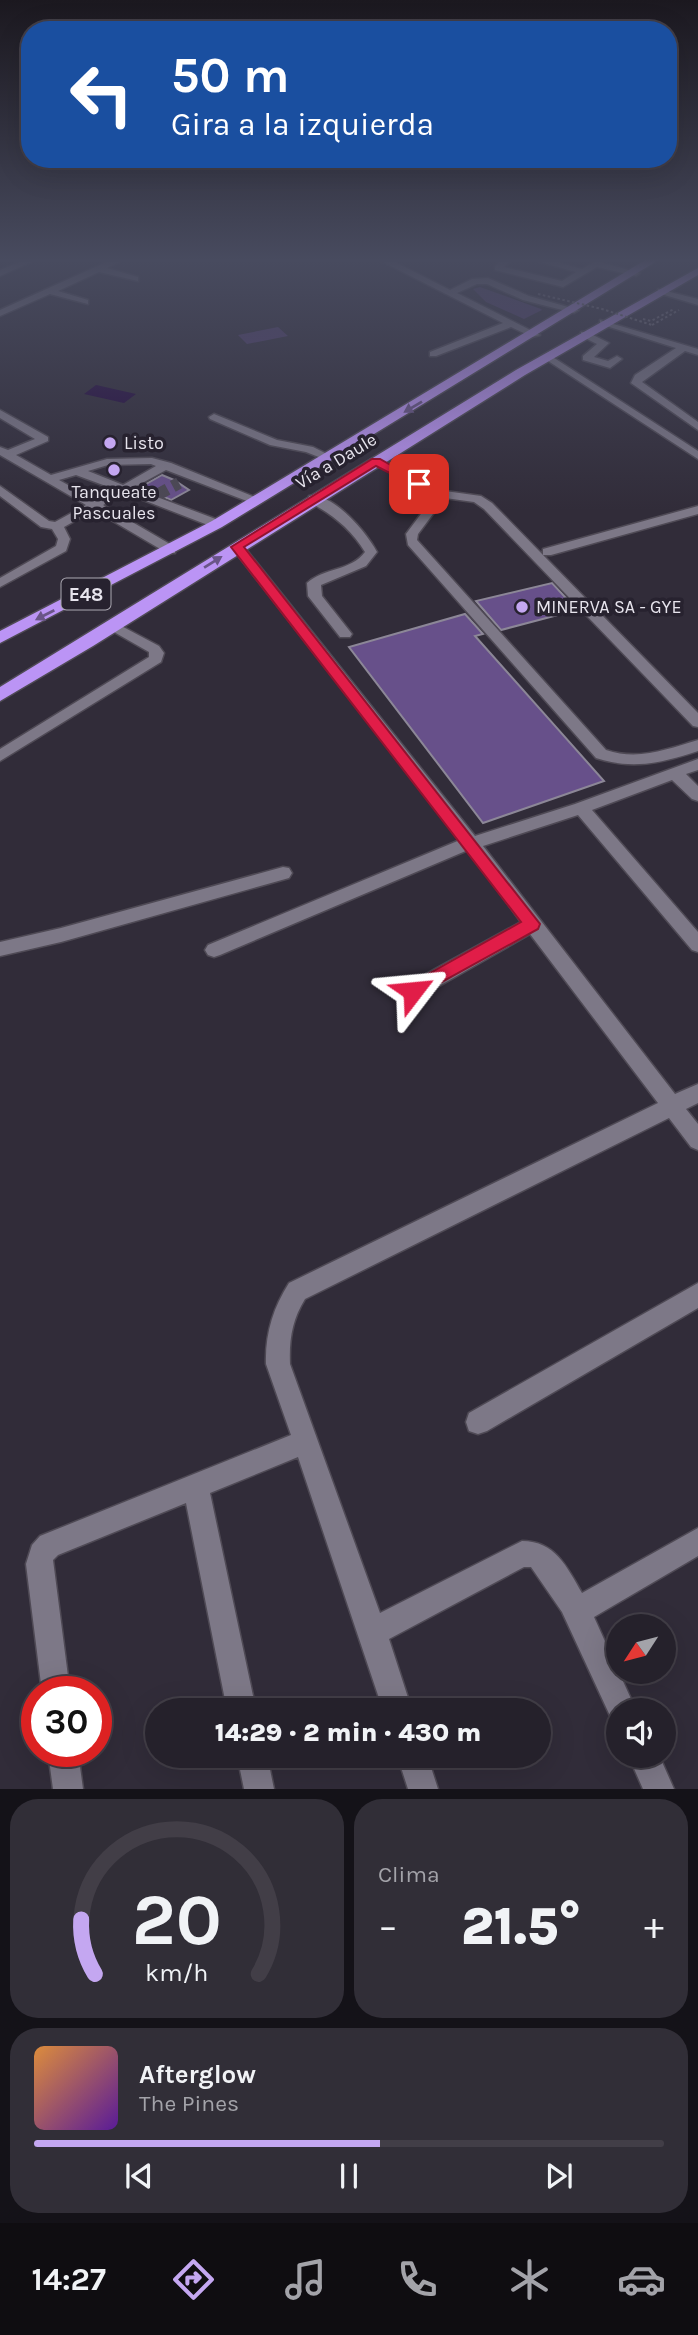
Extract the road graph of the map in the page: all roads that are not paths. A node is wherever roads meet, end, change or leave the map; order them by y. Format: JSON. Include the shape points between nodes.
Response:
{"nodes":[{"id":1,"x":462,"y":342,"type":"edge"},
{"id":2,"x":521,"y":342,"type":"edge"},
{"id":3,"x":571,"y":342,"type":"edge"},
{"id":4,"x":603,"y":342,"type":"edge"},
{"id":5,"x":669,"y":342,"type":"edge"},
{"id":6,"x":684,"y":347,"type":"junction"},
{"id":7,"x":593,"y":351,"type":"dead end"},
{"id":8,"x":698,"y":352,"type":"edge"},
{"id":9,"x":433,"y":354,"type":"dead end"},
{"id":10,"x":548,"y":357,"type":"junction"},
{"id":11,"x":0,"y":413,"type":"edge"},
{"id":12,"x":214,"y":417,"type":"dead end"},
{"id":13,"x":698,"y":427,"type":"edge"},
{"id":14,"x":4,"y":452,"type":"edge"},
{"id":15,"x":698,"y":456,"type":"edge"},
{"id":16,"x":329,"y":458,"type":"junction"},
{"id":17,"x":376,"y":461,"type":"junction"},
{"id":18,"x":167,"y":465,"type":"junction"},
{"id":19,"x":74,"y":470,"type":"junction"},
{"id":20,"x":197,"y":478,"type":"junction"},
{"id":21,"x":50,"y":479,"type":"junction"},
{"id":22,"x":179,"y":483,"type":"tunnel mouth"},
{"id":23,"x":0,"y":490,"type":"edge"},
{"id":24,"x":120,"y":490,"type":"junction"},
{"id":25,"x":442,"y":494,"type":"junction"},
{"id":26,"x":313,"y":499,"type":"junction"},
{"id":27,"x":256,"y":500,"type":"junction"},
{"id":28,"x":94,"y":506,"type":"junction"},
{"id":29,"x":698,"y":510,"type":"edge"},
{"id":30,"x":217,"y":524,"type":"junction"},
{"id":31,"x":57,"y":526,"type":"junction"},
{"id":32,"x":237,"y":547,"type":"junction"},
{"id":33,"x":171,"y":550,"type":"junction"},
{"id":34,"x":547,"y":552,"type":"dead end"},
{"id":35,"x":0,"y":583,"type":"edge"},
{"id":36,"x":112,"y":625,"type":"junction"},
{"id":37,"x":345,"y":634,"type":"dead end"},
{"id":38,"x":0,"y":638,"type":"edge"},
{"id":39,"x":4,"y":691,"type":"edge"},
{"id":40,"x":698,"y":722,"type":"edge"},
{"id":41,"x":698,"y":745,"type":"edge"},
{"id":42,"x":0,"y":756,"type":"edge"},
{"id":43,"x":698,"y":764,"type":"edge"},
{"id":44,"x":675,"y":772,"type":"junction"},
{"id":45,"x":698,"y":795,"type":"edge"},
{"id":46,"x":581,"y":807,"type":"junction"},
{"id":47,"x":472,"y":844,"type":"junction"},
{"id":48,"x":283,"y":873,"type":"dead end"},
{"id":49,"x":532,"y":924,"type":"junction"},
{"id":50,"x":698,"y":945,"type":"edge"},
{"id":51,"x":0,"y":949,"type":"edge"},
{"id":52,"x":214,"y":950,"type":"dead end"},
{"id":53,"x":413,"y":991,"type":"dead end"},
{"id":54,"x":698,"y":1093,"type":"edge"},
{"id":55,"x":672,"y":1105,"type":"junction"},
{"id":56,"x":698,"y":1140,"type":"edge"},
{"id":57,"x":698,"y":1295,"type":"edge"},
{"id":58,"x":478,"y":1422,"type":"dead end"},
{"id":59,"x":304,"y":1442,"type":"junction"},
{"id":60,"x":196,"y":1487,"type":"junction"},
{"id":61,"x":698,"y":1541,"type":"edge"},
{"id":62,"x":576,"y":1612,"type":"junction"},
{"id":63,"x":373,"y":1632,"type":"junction"},
{"id":64,"x":54,"y":1676,"type":"edge"},
{"id":65,"x":240,"y":1698,"type":"edge"},
{"id":66,"x":394,"y":1698,"type":"edge"},
{"id":67,"x":616,"y":1698,"type":"edge"},
{"id":68,"x":65,"y":1767,"type":"edge"},
{"id":69,"x":255,"y":1768,"type":"edge"},
{"id":70,"x":416,"y":1768,"type":"edge"},
{"id":71,"x":649,"y":1768,"type":"edge"},
{"id":72,"x":68,"y":1789,"type":"edge"},
{"id":73,"x":259,"y":1789,"type":"edge"},
{"id":74,"x":423,"y":1789,"type":"edge"},
{"id":75,"x":659,"y":1789,"type":"edge"}],
"edges":[{"from":1,"to":9,"type":"street"},
{"from":2,"to":16,"type":"highway","name":"Vía a Daule","number":"E48","one_way":true},
{"from":3,"to":10,"type":"highway","name":"Vía a Daule","number":"E48"},
{"from":4,"to":7,"type":"street"},
{"from":5,"to":6,"type":"street"},
{"from":6,"to":8,"type":"street"},
{"from":6,"to":13,"type":"street","via":[[636,383]]},
{"from":10,"to":15,"type":"street"},
{"from":10,"to":17,"type":"highway","name":"Vía a Daule","number":"E48"},
{"from":11,"to":14,"type":"street","via":[[44,439]]},
{"from":12,"to":16,"type":"street","via":[[274,443]]},
{"from":14,"to":21,"type":"street"},
{"from":16,"to":27,"type":"highway","name":"Vía a Daule","number":"E48"},
{"from":17,"to":25,"type":"street"},
{"from":17,"to":26,"type":"highway","name":"Vía a Daule","number":"E48"},
{"from":18,"to":19,"type":"street","via":[[131,460]]},
{"from":18,"to":20,"type":"street"},
{"from":18,"to":24,"type":"street"},
{"from":19,"to":21,"type":"street"},
{"from":19,"to":24,"type":"street"},
{"from":20,"to":22,"type":"street"},
{"from":20,"to":27,"type":"street"},
{"from":21,"to":28,"type":"street"},
{"from":23,"to":31,"type":"street","via":[[45,523]]},
{"from":24,"to":28,"type":"street"},
{"from":24,"to":30,"type":"street"},
{"from":25,"to":40,"type":"street","via":[[477,499],[488,506]]},
{"from":25,"to":41,"type":"street","via":[[412,534],[414,545],[601,754],[638,761]]},
{"from":26,"to":32,"type":"highway","name":"Vía a Daule","number":"E48"},
{"from":26,"to":37,"type":"street","via":[[354,527],[371,552],[361,563],[314,583],[315,596]]},
{"from":27,"to":30,"type":"highway","name":"Vía a Daule","number":"E48"},
{"from":28,"to":31,"type":"street"},
{"from":28,"to":33,"type":"street"},
{"from":29,"to":34,"type":"street"},
{"from":30,"to":33,"type":"highway","name":"Vía a Daule","number":"E48"},
{"from":31,"to":35,"type":"street","via":[[64,539],[62,548]]},
{"from":36,"to":32,"type":"highway","name":"Vía a Daule","number":"E48","one_way":true},
{"from":32,"to":47,"type":"street"},
{"from":33,"to":38,"type":"highway","name":"Vía a Daule","number":"E48","one_way":true},
{"from":36,"to":39,"type":"highway","name":"Vía a Daule","number":"E48"},
{"from":36,"to":42,"type":"street","via":[[154,649],[156,659]]},
{"from":43,"to":44,"type":"street"},
{"from":44,"to":45,"type":"street"},
{"from":44,"to":46,"type":"street"},
{"from":46,"to":47,"type":"street"},
{"from":46,"to":50,"type":"street"},
{"from":47,"to":49,"type":"street"},
{"from":47,"to":52,"type":"street","via":[[443,852]]},
{"from":48,"to":51,"type":"street"},
{"from":49,"to":53,"type":"street"},
{"from":49,"to":55,"type":"street"},
{"from":54,"to":55,"type":"street"},
{"from":55,"to":56,"type":"street"},
{"from":55,"to":59,"type":"street","via":[[297,1291],[283,1315],[277,1346],[278,1364]]},
{"from":57,"to":58,"type":"street"},
{"from":59,"to":60,"type":"street"},
{"from":59,"to":63,"type":"street"},
{"from":60,"to":64,"type":"street","via":[[49,1545],[41,1554]]},
{"from":60,"to":65,"type":"street"},
{"from":61,"to":62,"type":"street"},
{"from":62,"to":63,"type":"street","via":[[549,1564],[537,1554],[522,1554]]},
{"from":62,"to":67,"type":"street"},
{"from":63,"to":66,"type":"street"},
{"from":68,"to":72,"type":"street"},
{"from":69,"to":73,"type":"street"},
{"from":70,"to":74,"type":"street"},
{"from":71,"to":75,"type":"street"}]}
